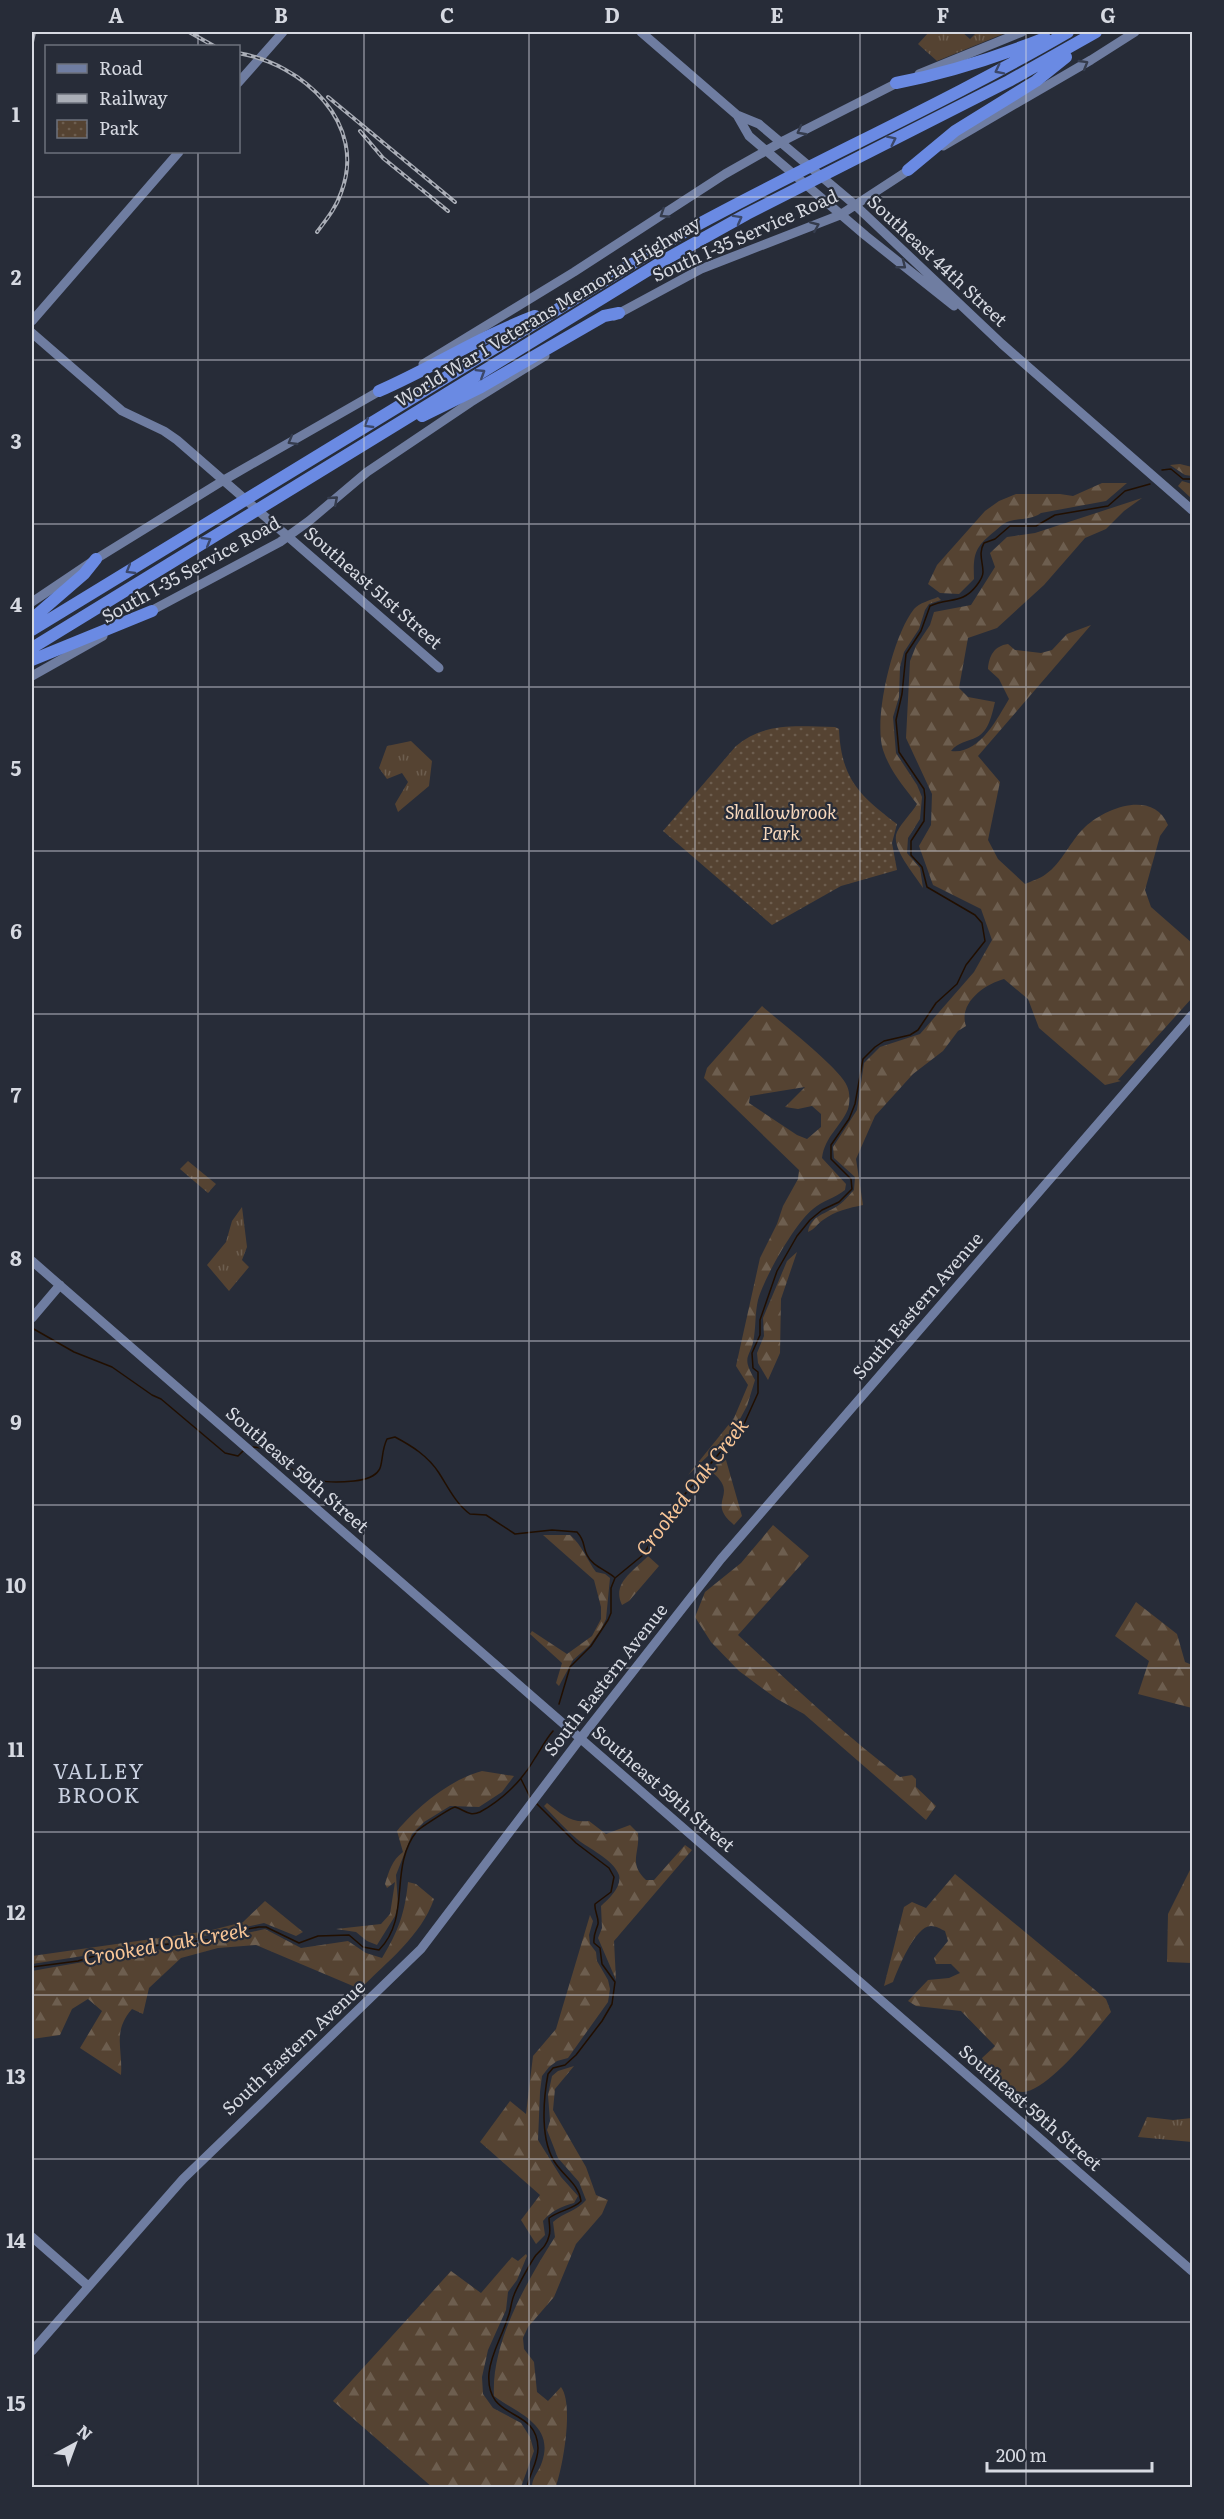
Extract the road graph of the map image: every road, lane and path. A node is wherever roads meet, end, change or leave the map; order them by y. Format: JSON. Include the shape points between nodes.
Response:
{"nodes":[{"id":1,"x":283,"y":32,"type":"edge"},
{"id":2,"x":641,"y":32,"type":"edge"},
{"id":3,"x":1022,"y":32,"type":"edge"},
{"id":4,"x":1063,"y":32,"type":"edge"},
{"id":5,"x":1068,"y":32,"type":"edge"},
{"id":6,"x":1097,"y":32,"type":"edge"},
{"id":7,"x":1135,"y":32,"type":"edge"},
{"id":8,"x":240,"y":81,"type":"edge"},
{"id":9,"x":896,"y":83,"type":"junction"},
{"id":10,"x":737,"y":115,"type":"junction"},
{"id":11,"x":749,"y":136,"type":"junction"},
{"id":12,"x":781,"y":142,"type":"junction"},
{"id":13,"x":766,"y":150,"type":"junction"},
{"id":14,"x":178,"y":153,"type":"edge"},
{"id":15,"x":749,"y":160,"type":"junction"},
{"id":16,"x":908,"y":171,"type":"junction"},
{"id":17,"x":871,"y":194,"type":"junction"},
{"id":18,"x":854,"y":204,"type":"junction"},
{"id":19,"x":840,"y":215,"type":"junction"},
{"id":20,"x":868,"y":217,"type":"junction"},
{"id":21,"x":561,"y":306,"type":"junction"},
{"id":22,"x":619,"y":313,"type":"junction"},
{"id":23,"x":32,"y":321,"type":"edge"},
{"id":24,"x":32,"y":333,"type":"edge"},
{"id":25,"x":1002,"y":344,"type":"junction"},
{"id":26,"x":379,"y":391,"type":"junction"},
{"id":27,"x":377,"y":436,"type":"junction"},
{"id":28,"x":227,"y":483,"type":"junction"},
{"id":29,"x":1192,"y":510,"type":"edge"},
{"id":30,"x":288,"y":536,"type":"junction"},
{"id":31,"x":96,"y":559,"type":"junction"},
{"id":32,"x":32,"y":602,"type":"edge"},
{"id":33,"x":152,"y":611,"type":"junction"},
{"id":34,"x":32,"y":619,"type":"edge"},
{"id":35,"x":32,"y":630,"type":"edge"},
{"id":36,"x":32,"y":648,"type":"edge"},
{"id":37,"x":32,"y":660,"type":"edge"},
{"id":38,"x":439,"y":668,"type":"dead end"},
{"id":39,"x":32,"y":676,"type":"edge"},
{"id":40,"x":1192,"y":1015,"type":"edge"},
{"id":41,"x":32,"y":1261,"type":"edge"},
{"id":42,"x":60,"y":1285,"type":"junction"},
{"id":43,"x":32,"y":1318,"type":"edge"},
{"id":44,"x":580,"y":1739,"type":"junction"},
{"id":45,"x":32,"y":2237,"type":"edge"},
{"id":46,"x":1192,"y":2271,"type":"edge"},
{"id":47,"x":88,"y":2286,"type":"junction"},
{"id":48,"x":32,"y":2351,"type":"edge"}],
"edges":[{"from":1,"to":8,"type":"main road"},
{"from":2,"to":10,"type":"main road","name":"Southeast 44th Street"},
{"from":3,"to":9,"type":"main road"},
{"from":4,"to":9,"type":"highway","via":[[996,57]]},
{"from":5,"to":21,"type":"highway","name":"World War I Veterans Memorial Highway","one_way":true,"via":[[686,231]]},
{"from":6,"to":16,"type":"highway","via":[[1036,81],[955,131]]},
{"from":27,"to":6,"type":"highway","name":"World War I Veterans Memorial Highway","one_way":true,"via":[[668,258]]},
{"from":16,"to":7,"type":"main road","name":"South I-35 Service Road","one_way":true},
{"from":9,"to":12,"type":"main road","one_way":true},
{"from":10,"to":11,"type":"main road","name":"Southeast 44th Street"},
{"from":10,"to":12,"type":"main road","name":"Southeast 44th Street","via":[[759,124]]},
{"from":11,"to":13,"type":"main road","name":"Southeast 44th Street"},
{"from":11,"to":15,"type":"main road","via":[[753,148]]},
{"from":12,"to":13,"type":"main road"},
{"from":12,"to":18,"type":"main road","name":"Southeast 44th Street"},
{"from":13,"to":15,"type":"main road"},
{"from":13,"to":19,"type":"main road","name":"Southeast 44th Street"},
{"from":14,"to":23,"type":"main road"},
{"from":15,"to":26,"type":"main road","one_way":true},
{"from":16,"to":17,"type":"main road","name":"South I-35 Service Road"},
{"from":17,"to":18,"type":"main road","name":"South I-35 Service Road"},
{"from":17,"to":20,"type":"main road"},
{"from":18,"to":19,"type":"main road","name":"South I-35 Service Road"},
{"from":18,"to":20,"type":"main road","name":"Southeast 44th Street"},
{"from":22,"to":19,"type":"main road","name":"South I-35 Service Road","one_way":true,"via":[[701,269]]},
{"from":19,"to":25,"type":"main road","name":"Southeast 44th Street","one_way":true},
{"from":20,"to":25,"type":"main road","name":"Southeast 44th Street"},
{"from":21,"to":26,"type":"highway","via":[[512,324]]},
{"from":21,"to":35,"type":"highway","name":"World War I Veterans Memorial Highway","one_way":true},
{"from":22,"to":27,"type":"highway","via":[[604,316],[443,407]]},
{"from":30,"to":22,"type":"main road","name":"South I-35 Service Road","one_way":true,"via":[[367,472],[424,433]]},
{"from":24,"to":28,"type":"main road","name":"Southeast 51st Street","via":[[122,411],[164,431]]},
{"from":25,"to":29,"type":"main road","name":"Southeast 44th Street"},
{"from":26,"to":28,"type":"main road","one_way":true},
{"from":36,"to":27,"type":"highway","name":"World War I Veterans Memorial Highway","one_way":true},
{"from":28,"to":30,"type":"main road","name":"Southeast 51st Street"},
{"from":28,"to":31,"type":"main road"},
{"from":30,"to":33,"type":"main road","name":"South I-35 Service Road"},
{"from":30,"to":38,"type":"main road","name":"Southeast 51st Street"},
{"from":31,"to":32,"type":"main road"},
{"from":31,"to":34,"type":"highway"},
{"from":33,"to":37,"type":"highway"},
{"from":33,"to":39,"type":"main road","name":"South I-35 Service Road"},
{"from":40,"to":44,"type":"main road","name":"South Eastern Avenue","via":[[721,1559]]},
{"from":41,"to":42,"type":"main road","name":"Southeast 59th Street"},
{"from":42,"to":43,"type":"main road"},
{"from":42,"to":44,"type":"main road","name":"Southeast 59th Street"},
{"from":44,"to":46,"type":"main road","name":"Southeast 59th Street"},
{"from":44,"to":47,"type":"main road","name":"South Eastern Avenue","via":[[421,1949],[183,2179]]},
{"from":45,"to":47,"type":"main road"},
{"from":47,"to":48,"type":"main road","name":"South Eastern Avenue"}]}
